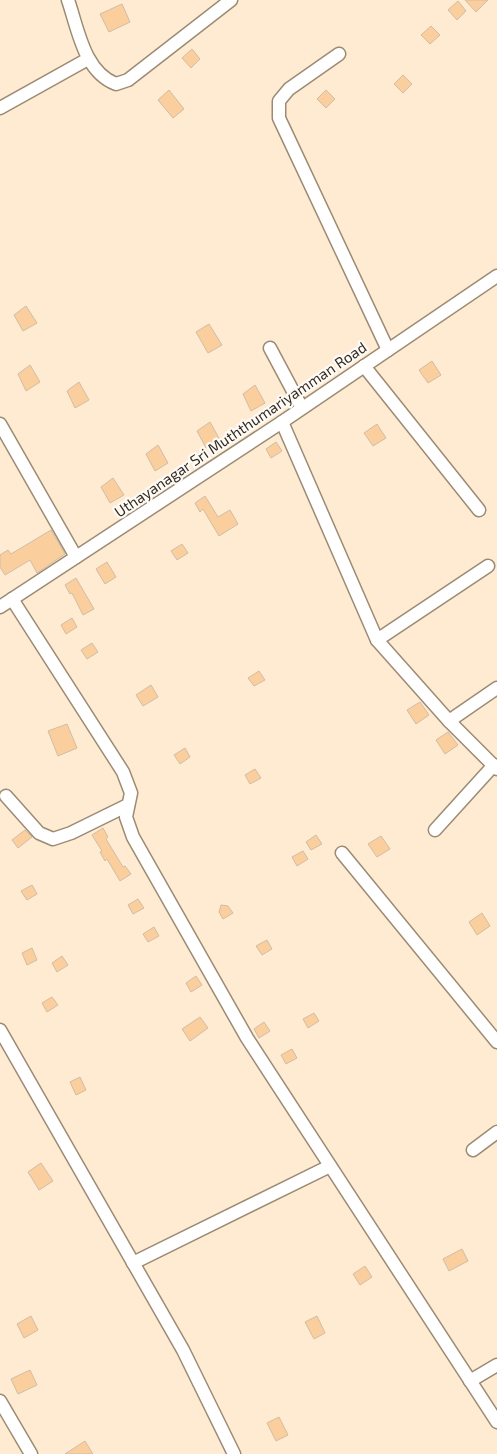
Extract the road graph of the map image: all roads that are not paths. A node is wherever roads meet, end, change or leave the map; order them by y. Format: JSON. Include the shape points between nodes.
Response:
{"nodes":[{"id":1,"x":68,"y":0,"type":"edge"},
{"id":2,"x":231,"y":0,"type":"edge"},
{"id":3,"x":339,"y":54,"type":"dead end"},
{"id":4,"x":88,"y":59,"type":"junction"},
{"id":5,"x":0,"y":108,"type":"edge"},
{"id":6,"x":497,"y":276,"type":"edge"},
{"id":7,"x":270,"y":348,"type":"dead end"},
{"id":8,"x":388,"y":350,"type":"junction"},
{"id":9,"x":364,"y":366,"type":"junction"},
{"id":10,"x":302,"y":408,"type":"junction"},
{"id":11,"x":282,"y":422,"type":"junction"},
{"id":12,"x":0,"y":424,"type":"edge"},
{"id":13,"x":479,"y":510,"type":"dead end"},
{"id":14,"x":76,"y":557,"type":"junction"},
{"id":15,"x":488,"y":566,"type":"dead end"},
{"id":16,"x":12,"y":599,"type":"junction"},
{"id":17,"x":0,"y":607,"type":"edge"},
{"id":18,"x":378,"y":640,"type":"junction"},
{"id":19,"x":497,"y":688,"type":"edge"},
{"id":20,"x":449,"y":721,"type":"junction"},
{"id":21,"x":495,"y":767,"type":"edge"},
{"id":22,"x":6,"y":796,"type":"dead end"},
{"id":23,"x":128,"y":805,"type":"junction"},
{"id":24,"x":436,"y":830,"type":"dead end"},
{"id":25,"x":342,"y":853,"type":"dead end"},
{"id":26,"x":0,"y":1030,"type":"edge"},
{"id":27,"x":497,"y":1042,"type":"edge"},
{"id":28,"x":497,"y":1132,"type":"edge"},
{"id":29,"x":473,"y":1150,"type":"dead end"},
{"id":30,"x":330,"y":1166,"type":"junction"},
{"id":31,"x":133,"y":1262,"type":"junction"},
{"id":32,"x":497,"y":1364,"type":"edge"},
{"id":33,"x":470,"y":1381,"type":"junction"},
{"id":34,"x":0,"y":1401,"type":"edge"},
{"id":35,"x":497,"y":1422,"type":"edge"},
{"id":36,"x":32,"y":1454,"type":"edge"},
{"id":37,"x":234,"y":1454,"type":"edge"}],
"edges":[{"from":1,"to":4,"type":"street"},
{"from":2,"to":4,"type":"street","via":[[128,80],[116,84],[106,80]]},
{"from":3,"to":8,"type":"street","via":[[289,89],[279,102],[279,118]]},
{"from":4,"to":5,"type":"street"},
{"from":6,"to":8,"type":"street","name":"Uthayanagar Sri Muththumariyamman Road"},
{"from":7,"to":10,"type":"street"},
{"from":8,"to":9,"type":"street","name":"Uthayanagar Sri Muththumariyamman Road"},
{"from":9,"to":10,"type":"street","name":"Uthayanagar Sri Muththumariyamman Road"},
{"from":9,"to":13,"type":"street"},
{"from":10,"to":11,"type":"street","name":"Uthayanagar Sri Muththumariyamman Road"},
{"from":11,"to":14,"type":"street","name":"Uthayanagar Sri Muththumariyamman Road"},
{"from":11,"to":18,"type":"street"},
{"from":12,"to":14,"type":"street"},
{"from":14,"to":16,"type":"street","name":"Uthayanagar Sri Muththumariyamman Road"},
{"from":15,"to":18,"type":"street"},
{"from":16,"to":17,"type":"street","name":"Uthayanagar Sri Muththumariyamman Road"},
{"from":16,"to":23,"type":"street","via":[[123,772],[131,793]]},
{"from":18,"to":20,"type":"street"},
{"from":19,"to":20,"type":"street"},
{"from":20,"to":21,"type":"street"},
{"from":21,"to":24,"type":"street"},
{"from":22,"to":23,"type":"street","via":[[39,833],[54,839]]},
{"from":23,"to":30,"type":"street","via":[[126,817],[133,837],[247,1038]]},
{"from":25,"to":27,"type":"street"},
{"from":26,"to":31,"type":"street"},
{"from":28,"to":29,"type":"street"},
{"from":30,"to":31,"type":"street"},
{"from":30,"to":33,"type":"street"},
{"from":31,"to":37,"type":"street","via":[[183,1350]]},
{"from":32,"to":33,"type":"street"},
{"from":33,"to":35,"type":"street"},
{"from":34,"to":36,"type":"street"}]}
